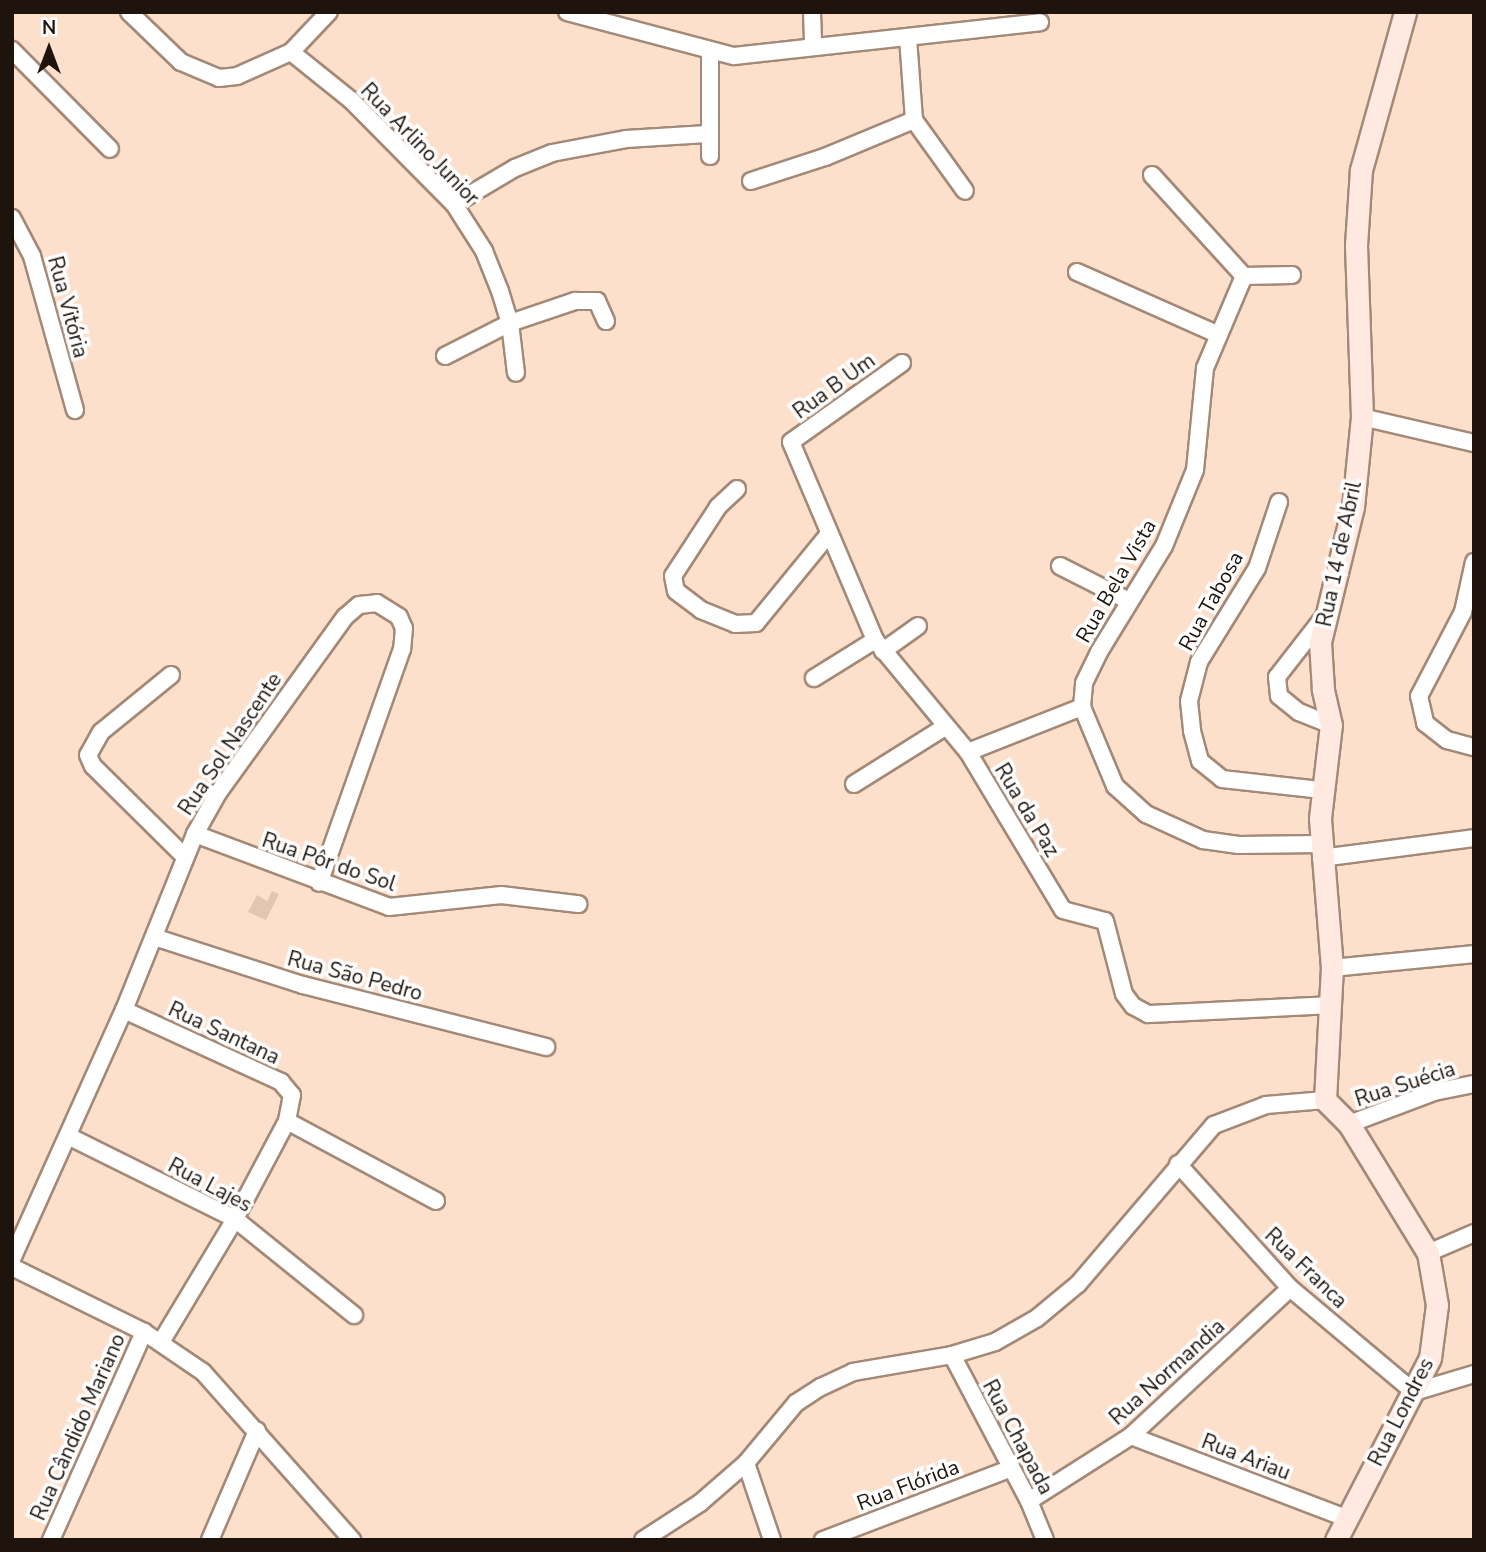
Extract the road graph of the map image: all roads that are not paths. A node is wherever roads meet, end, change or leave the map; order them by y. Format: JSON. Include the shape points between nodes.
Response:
{"nodes":[{"id":1,"x":129,"y":12,"type":"edge"},
{"id":2,"x":329,"y":12,"type":"edge"},
{"id":3,"x":567,"y":12,"type":"edge"},
{"id":4,"x":812,"y":12,"type":"edge"},
{"id":5,"x":1405,"y":12,"type":"edge"},
{"id":6,"x":1040,"y":22,"type":"dead end"},
{"id":7,"x":908,"y":38,"type":"junction"},
{"id":8,"x":813,"y":47,"type":"junction"},
{"id":9,"x":12,"y":50,"type":"edge"},
{"id":10,"x":710,"y":51,"type":"junction"},
{"id":11,"x":290,"y":52,"type":"junction"},
{"id":12,"x":914,"y":120,"type":"junction"},
{"id":13,"x":707,"y":134,"type":"junction"},
{"id":14,"x":110,"y":149,"type":"dead end"},
{"id":15,"x":710,"y":156,"type":"dead end"},
{"id":16,"x":1152,"y":175,"type":"dead end"},
{"id":17,"x":751,"y":181,"type":"dead end"},
{"id":18,"x":965,"y":191,"type":"dead end"},
{"id":19,"x":454,"y":204,"type":"junction"},
{"id":20,"x":12,"y":218,"type":"edge"},
{"id":21,"x":1077,"y":272,"type":"dead end"},
{"id":22,"x":1292,"y":275,"type":"dead end"},
{"id":23,"x":1244,"y":276,"type":"junction"},
{"id":24,"x":606,"y":321,"type":"dead end"},
{"id":25,"x":510,"y":323,"type":"junction"},
{"id":26,"x":1217,"y":334,"type":"junction"},
{"id":27,"x":445,"y":356,"type":"dead end"},
{"id":28,"x":902,"y":363,"type":"dead end"},
{"id":29,"x":516,"y":373,"type":"dead end"},
{"id":30,"x":75,"y":410,"type":"dead end"},
{"id":31,"x":1362,"y":417,"type":"junction"},
{"id":32,"x":791,"y":442,"type":"joint"},
{"id":33,"x":1474,"y":443,"type":"edge"},
{"id":34,"x":737,"y":489,"type":"dead end"},
{"id":35,"x":1279,"y":502,"type":"dead end"},
{"id":36,"x":828,"y":535,"type":"junction"},
{"id":37,"x":1474,"y":562,"type":"edge"},
{"id":38,"x":1060,"y":566,"type":"dead end"},
{"id":39,"x":1129,"y":601,"type":"junction"},
{"id":40,"x":1469,"y":615,"type":"edge"},
{"id":41,"x":1324,"y":616,"type":"junction"},
{"id":42,"x":918,"y":626,"type":"dead end"},
{"id":43,"x":879,"y":645,"type":"junction"},
{"id":44,"x":171,"y":675,"type":"dead end"},
{"id":45,"x":814,"y":678,"type":"dead end"},
{"id":46,"x":1082,"y":707,"type":"junction"},
{"id":47,"x":1331,"y":725,"type":"junction"},
{"id":48,"x":945,"y":727,"type":"junction"},
{"id":49,"x":1474,"y":747,"type":"edge"},
{"id":50,"x":968,"y":752,"type":"junction"},
{"id":51,"x":854,"y":784,"type":"dead end"},
{"id":52,"x":1322,"y":790,"type":"junction"},
{"id":53,"x":195,"y":834,"type":"junction"},
{"id":54,"x":1474,"y":838,"type":"edge"},
{"id":55,"x":1321,"y":851,"type":"junction"},
{"id":56,"x":184,"y":856,"type":"junction"},
{"id":57,"x":319,"y":883,"type":"junction"},
{"id":58,"x":578,"y":904,"type":"dead end"},
{"id":59,"x":154,"y":937,"type":"junction"},
{"id":60,"x":1474,"y":954,"type":"edge"},
{"id":61,"x":1332,"y":968,"type":"junction"},
{"id":62,"x":1330,"y":1005,"type":"junction"},
{"id":63,"x":124,"y":1010,"type":"junction"},
{"id":64,"x":546,"y":1047,"type":"dead end"},
{"id":65,"x":1474,"y":1084,"type":"edge"},
{"id":66,"x":1325,"y":1100,"type":"junction"},
{"id":67,"x":292,"y":1105,"type":"joint"},
{"id":68,"x":287,"y":1121,"type":"junction"},
{"id":69,"x":1349,"y":1124,"type":"junction"},
{"id":70,"x":68,"y":1136,"type":"junction"},
{"id":71,"x":1178,"y":1164,"type":"junction"},
{"id":72,"x":436,"y":1202,"type":"dead end"},
{"id":73,"x":235,"y":1219,"type":"junction"},
{"id":74,"x":1474,"y":1233,"type":"edge"},
{"id":75,"x":1428,"y":1253,"type":"junction"},
{"id":76,"x":12,"y":1259,"type":"edge"},
{"id":77,"x":12,"y":1267,"type":"edge"},
{"id":78,"x":1290,"y":1288,"type":"junction"},
{"id":79,"x":354,"y":1315,"type":"dead end"},
{"id":80,"x":144,"y":1332,"type":"junction"},
{"id":81,"x":161,"y":1342,"type":"junction"},
{"id":82,"x":952,"y":1355,"type":"junction"},
{"id":83,"x":1474,"y":1374,"type":"edge"},
{"id":84,"x":1414,"y":1392,"type":"junction"},
{"id":85,"x":257,"y":1431,"type":"junction"},
{"id":86,"x":1131,"y":1436,"type":"junction"},
{"id":87,"x":746,"y":1463,"type":"junction"},
{"id":88,"x":1009,"y":1469,"type":"junction"},
{"id":89,"x":1029,"y":1501,"type":"junction"},
{"id":90,"x":1346,"y":1518,"type":"junction"},
{"id":91,"x":51,"y":1540,"type":"edge"},
{"id":92,"x":209,"y":1540,"type":"edge"},
{"id":93,"x":352,"y":1540,"type":"edge"},
{"id":94,"x":643,"y":1540,"type":"edge"},
{"id":95,"x":772,"y":1540,"type":"edge"},
{"id":96,"x":823,"y":1540,"type":"edge"},
{"id":97,"x":1045,"y":1540,"type":"edge"},
{"id":98,"x":1336,"y":1540,"type":"edge"}],
"edges":[{"from":1,"to":11,"type":"street","via":[[181,62],[205,75],[237,76]]},
{"from":2,"to":11,"type":"street"},
{"from":3,"to":10,"type":"street"},
{"from":4,"to":8,"type":"street"},
{"from":5,"to":31,"type":"street","name":"Rua 14 de Abril","via":[[1361,170],[1356,245]]},
{"from":6,"to":7,"type":"street"},
{"from":7,"to":8,"type":"street"},
{"from":7,"to":12,"type":"street"},
{"from":8,"to":10,"type":"street","via":[[734,56]]},
{"from":9,"to":14,"type":"street"},
{"from":10,"to":13,"type":"street"},
{"from":11,"to":19,"type":"street","name":"Rua Arlino Junior","via":[[351,100]]},
{"from":12,"to":17,"type":"street"},
{"from":12,"to":18,"type":"street"},
{"from":13,"to":15,"type":"street"},
{"from":13,"to":19,"type":"street","via":[[626,139],[552,153],[515,168]]},
{"from":16,"to":23,"type":"street"},
{"from":19,"to":25,"type":"street","name":"Rua Arlino Junior","via":[[484,251]]},
{"from":20,"to":30,"type":"street","name":"Rua Vitória","via":[[32,256]]},
{"from":21,"to":26,"type":"street"},
{"from":22,"to":23,"type":"street"},
{"from":23,"to":26,"type":"street","name":"Rua Bela Vista"},
{"from":24,"to":25,"type":"street","via":[[600,304],[585,300]]},
{"from":25,"to":27,"type":"street"},
{"from":25,"to":29,"type":"street","name":"Rua Arlino Junior"},
{"from":26,"to":39,"type":"street","name":"Rua Bela Vista","via":[[1205,368],[1195,470],[1164,546]]},
{"from":28,"to":32,"type":"street","name":"Rua B Um"},
{"from":31,"to":33,"type":"street"},
{"from":31,"to":41,"type":"street","name":"Rua 14 de Abril","via":[[1353,508]]},
{"from":32,"to":36,"type":"street","name":"Rua da Paz"},
{"from":34,"to":36,"type":"street","via":[[685,554],[672,580],[681,596],[721,620],[748,624],[763,618],[798,567]]},
{"from":35,"to":52,"type":"street","name":"Rua Tabosa","via":[[1257,568],[1199,662],[1189,701],[1192,730],[1200,761],[1222,779]]},
{"from":36,"to":43,"type":"street","name":"Rua da Paz"},
{"from":37,"to":40,"type":"street"},
{"from":38,"to":39,"type":"street"},
{"from":39,"to":46,"type":"street","name":"Rua Bela Vista","via":[[1084,683]]},
{"from":40,"to":49,"type":"street","via":[[1419,696],[1425,723],[1447,740]]},
{"from":41,"to":47,"type":"street","name":"Rua 14 de Abril","via":[[1322,689]]},
{"from":41,"to":47,"type":"street","via":[[1277,677],[1279,696],[1299,712]]},
{"from":42,"to":43,"type":"street"},
{"from":43,"to":45,"type":"street"},
{"from":43,"to":48,"type":"street","name":"Rua da Paz"},
{"from":44,"to":56,"type":"street","via":[[101,732],[88,755],[93,766]]},
{"from":46,"to":50,"type":"street"},
{"from":46,"to":55,"type":"street","via":[[1115,786],[1146,814],[1203,840]]},
{"from":47,"to":52,"type":"street","name":"Rua 14 de Abril","via":[[1330,758]]},
{"from":48,"to":50,"type":"street","name":"Rua da Paz"},
{"from":48,"to":51,"type":"street"},
{"from":50,"to":62,"type":"street","name":"Rua da Paz","via":[[1063,910],[1075,917],[1101,919],[1109,927],[1124,994],[1133,1006],[1148,1014]]},
{"from":52,"to":55,"type":"street","name":"Rua 14 de Abril"},
{"from":53,"to":56,"type":"street","name":"Rua Sol Nascente"},
{"from":53,"to":57,"type":"street","name":"Rua Pôr do Sol"},
{"from":53,"to":57,"type":"street","name":"Rua Sol Nascente","via":[[218,793],[345,617],[367,602],[386,606],[404,628],[402,649]]},
{"from":54,"to":55,"type":"street"},
{"from":55,"to":61,"type":"street","name":"Rua 14 de Abril"},
{"from":56,"to":59,"type":"street","name":"Rua Sol Nascente"},
{"from":57,"to":58,"type":"street","name":"Rua Pôr do Sol","via":[[389,907],[501,895]]},
{"from":59,"to":63,"type":"street","name":"Rua Sol Nascente"},
{"from":59,"to":64,"type":"street","name":"Rua São Pedro","via":[[303,985]]},
{"from":60,"to":61,"type":"street"},
{"from":61,"to":62,"type":"street","name":"Rua 14 de Abril"},
{"from":62,"to":66,"type":"street","name":"Rua 14 de Abril"},
{"from":63,"to":67,"type":"street","name":"Rua Santana","via":[[281,1082],[290,1088]]},
{"from":63,"to":70,"type":"street","name":"Rua Sol Nascente"},
{"from":65,"to":69,"type":"street","name":"Rua Suécia","via":[[1434,1092]]},
{"from":66,"to":69,"type":"street","name":"Rua Londres"},
{"from":66,"to":71,"type":"street","via":[[1236,1113],[1214,1125]]},
{"from":67,"to":68,"type":"street","name":"Rua Cândido Mariano"},
{"from":68,"to":72,"type":"street"},
{"from":68,"to":73,"type":"street","name":"Rua Cândido Mariano"},
{"from":69,"to":75,"type":"street","name":"Rua Londres"},
{"from":70,"to":73,"type":"street","name":"Rua Lajes"},
{"from":70,"to":76,"type":"street","name":"Rua Sol Nascente"},
{"from":71,"to":78,"type":"street","name":"Rua Franca"},
{"from":71,"to":82,"type":"street","via":[[1079,1284],[1037,1318],[995,1342]]},
{"from":73,"to":79,"type":"street","name":"Rua Lajes"},
{"from":73,"to":81,"type":"street","name":"Rua Cândido Mariano"},
{"from":74,"to":75,"type":"street"},
{"from":75,"to":84,"type":"street","name":"Rua Londres","via":[[1435,1282],[1435,1331],[1430,1358]]},
{"from":77,"to":80,"type":"street"},
{"from":78,"to":84,"type":"street","name":"Rua Franca"},
{"from":78,"to":86,"type":"street","name":"Rua Normandia"},
{"from":80,"to":81,"type":"street"},
{"from":80,"to":91,"type":"street","name":"Rua Cândido Mariano"},
{"from":81,"to":85,"type":"street","via":[[202,1372]]},
{"from":82,"to":87,"type":"street","via":[[853,1372],[821,1387],[796,1404]]},
{"from":82,"to":88,"type":"street","name":"Rua Chapada"},
{"from":83,"to":84,"type":"street"},
{"from":84,"to":90,"type":"street","name":"Rua Londres"},
{"from":85,"to":92,"type":"street"},
{"from":85,"to":93,"type":"street"},
{"from":86,"to":89,"type":"street","name":"Rua Normandia"},
{"from":86,"to":90,"type":"street","name":"Rua Ariau"},
{"from":87,"to":94,"type":"street","via":[[700,1503]]},
{"from":87,"to":95,"type":"street"},
{"from":88,"to":89,"type":"street","name":"Rua Chapada"},
{"from":88,"to":96,"type":"street","name":"Rua Flórida"},
{"from":89,"to":97,"type":"street","name":"Rua Chapada"},
{"from":90,"to":98,"type":"street","name":"Rua Londres"}]}
